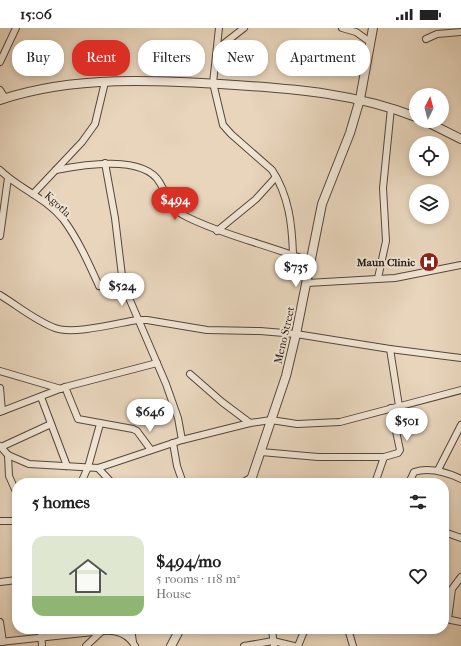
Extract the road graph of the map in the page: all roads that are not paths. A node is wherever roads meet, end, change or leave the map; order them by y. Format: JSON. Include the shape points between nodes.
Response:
{"nodes":[{"id":1,"x":16,"y":28,"type":"edge"},
{"id":2,"x":219,"y":28,"type":"edge"},
{"id":3,"x":244,"y":28,"type":"edge"},
{"id":4,"x":342,"y":28,"type":"edge"},
{"id":5,"x":373,"y":28,"type":"edge"},
{"id":6,"x":461,"y":32,"type":"edge"},
{"id":7,"x":426,"y":39,"type":"dead end"},
{"id":8,"x":218,"y":40,"type":"edge"},
{"id":9,"x":229,"y":40,"type":"edge"},
{"id":10,"x":367,"y":40,"type":"edge"},
{"id":11,"x":370,"y":42,"type":"edge"},
{"id":12,"x":0,"y":62,"type":"edge"},
{"id":13,"x":214,"y":76,"type":"edge"},
{"id":14,"x":364,"y":76,"type":"edge"},
{"id":15,"x":105,"y":82,"type":"junction"},
{"id":16,"x":213,"y":84,"type":"junction"},
{"id":17,"x":0,"y":90,"type":"edge"},
{"id":18,"x":2,"y":99,"type":"edge"},
{"id":19,"x":360,"y":99,"type":"junction"},
{"id":20,"x":391,"y":108,"type":"junction"},
{"id":21,"x":409,"y":114,"type":"edge"},
{"id":22,"x":439,"y":128,"type":"edge"},
{"id":23,"x":461,"y":139,"type":"edge"},
{"id":24,"x":105,"y":163,"type":"junction"},
{"id":25,"x":0,"y":170,"type":"edge"},
{"id":26,"x":56,"y":170,"type":"junction"},
{"id":27,"x":276,"y":177,"type":"junction"},
{"id":28,"x":8,"y":178,"type":"junction"},
{"id":29,"x":33,"y":194,"type":"junction"},
{"id":30,"x":1,"y":217,"type":"edge"},
{"id":31,"x":217,"y":231,"type":"junction"},
{"id":32,"x":0,"y":236,"type":"edge"},
{"id":33,"x":293,"y":254,"type":"junction"},
{"id":34,"x":311,"y":262,"type":"junction"},
{"id":35,"x":461,"y":265,"type":"edge"},
{"id":36,"x":378,"y":278,"type":"junction"},
{"id":37,"x":307,"y":283,"type":"junction"},
{"id":38,"x":99,"y":286,"type":"dead end"},
{"id":39,"x":0,"y":295,"type":"edge"},
{"id":40,"x":137,"y":320,"type":"junction"},
{"id":41,"x":296,"y":334,"type":"junction"},
{"id":42,"x":390,"y":350,"type":"junction"},
{"id":43,"x":461,"y":358,"type":"edge"},
{"id":44,"x":157,"y":363,"type":"junction"},
{"id":45,"x":0,"y":371,"type":"edge"},
{"id":46,"x":190,"y":374,"type":"dead end"},
{"id":47,"x":0,"y":388,"type":"edge"},
{"id":48,"x":63,"y":388,"type":"junction"},
{"id":49,"x":461,"y":390,"type":"edge"},
{"id":50,"x":41,"y":397,"type":"junction"},
{"id":51,"x":399,"y":406,"type":"junction"},
{"id":52,"x":391,"y":408,"type":"junction"},
{"id":53,"x":1,"y":411,"type":"edge"},
{"id":54,"x":271,"y":420,"type":"junction"},
{"id":55,"x":250,"y":423,"type":"junction"},
{"id":56,"x":51,"y":424,"type":"junction"},
{"id":57,"x":100,"y":424,"type":"junction"},
{"id":58,"x":461,"y":425,"type":"edge"},
{"id":59,"x":182,"y":440,"type":"junction"},
{"id":60,"x":173,"y":443,"type":"junction"},
{"id":61,"x":1,"y":446,"type":"edge"},
{"id":62,"x":151,"y":450,"type":"junction"},
{"id":63,"x":261,"y":452,"type":"junction"},
{"id":64,"x":8,"y":455,"type":"junction"},
{"id":65,"x":384,"y":457,"type":"junction"},
{"id":66,"x":67,"y":466,"type":"junction"},
{"id":67,"x":88,"y":467,"type":"junction"},
{"id":68,"x":98,"y":468,"type":"junction"},
{"id":69,"x":438,"y":470,"type":"junction"},
{"id":70,"x":83,"y":478,"type":"edge"},
{"id":71,"x":107,"y":478,"type":"edge"},
{"id":72,"x":181,"y":478,"type":"edge"},
{"id":73,"x":252,"y":478,"type":"edge"},
{"id":74,"x":377,"y":478,"type":"edge"},
{"id":75,"x":411,"y":478,"type":"edge"},
{"id":76,"x":461,"y":479,"type":"edge"},
{"id":77,"x":12,"y":483,"type":"edge"},
{"id":78,"x":12,"y":521,"type":"edge"},
{"id":79,"x":0,"y":522,"type":"edge"},
{"id":80,"x":449,"y":534,"type":"edge"},
{"id":81,"x":461,"y":538,"type":"edge"},
{"id":82,"x":461,"y":577,"type":"edge"},
{"id":83,"x":12,"y":581,"type":"edge"},
{"id":84,"x":0,"y":582,"type":"edge"},
{"id":85,"x":449,"y":604,"type":"edge"},
{"id":86,"x":449,"y":620,"type":"edge"},
{"id":87,"x":0,"y":622,"type":"edge"},
{"id":88,"x":461,"y":622,"type":"edge"},
{"id":89,"x":42,"y":634,"type":"edge"},
{"id":90,"x":70,"y":634,"type":"edge"},
{"id":91,"x":95,"y":634,"type":"edge"},
{"id":92,"x":124,"y":634,"type":"edge"},
{"id":93,"x":132,"y":634,"type":"edge"},
{"id":94,"x":177,"y":634,"type":"edge"},
{"id":95,"x":272,"y":634,"type":"edge"},
{"id":96,"x":303,"y":634,"type":"edge"},
{"id":97,"x":349,"y":634,"type":"edge"},
{"id":98,"x":42,"y":638,"type":"junction"},
{"id":99,"x":1,"y":642,"type":"edge"},
{"id":100,"x":134,"y":644,"type":"edge"},
{"id":101,"x":273,"y":644,"type":"edge"},
{"id":102,"x":42,"y":646,"type":"edge"},
{"id":103,"x":86,"y":646,"type":"edge"},
{"id":104,"x":171,"y":646,"type":"edge"},
{"id":105,"x":244,"y":646,"type":"edge"},
{"id":106,"x":294,"y":646,"type":"edge"},
{"id":107,"x":298,"y":646,"type":"edge"},
{"id":108,"x":353,"y":646,"type":"edge"}],
"edges":[{"from":1,"to":12,"type":"street"},
{"from":2,"to":8,"type":"street"},
{"from":3,"to":9,"type":"street"},
{"from":4,"to":10,"type":"street","via":[[356,32]]},
{"from":5,"to":11,"type":"street","name":"Meno Street"},
{"from":6,"to":7,"type":"street","via":[[437,34]]},
{"from":13,"to":16,"type":"street"},
{"from":14,"to":19,"type":"street","name":"Meno Street"},
{"from":15,"to":16,"type":"street","via":[[166,81]]},
{"from":15,"to":18,"type":"street","via":[[70,85]]},
{"from":15,"to":26,"type":"street","via":[[95,124]]},
{"from":16,"to":19,"type":"street","via":[[308,91]]},
{"from":16,"to":27,"type":"street","via":[[226,129],[252,151]]},
{"from":17,"to":18,"type":"street"},
{"from":19,"to":20,"type":"street"},
{"from":19,"to":34,"type":"street","name":"Meno Street","via":[[347,142],[322,204]]},
{"from":20,"to":21,"type":"street"},
{"from":20,"to":36,"type":"street","via":[[383,188],[386,241]]},
{"from":22,"to":23,"type":"street"},
{"from":24,"to":26,"type":"street"},
{"from":24,"to":31,"type":"street","via":[[145,170],[160,182],[170,206],[177,212]]},
{"from":24,"to":40,"type":"street","via":[[115,218],[121,277]]},
{"from":25,"to":28,"type":"street","name":"Kgotla"},
{"from":26,"to":29,"type":"street"},
{"from":27,"to":31,"type":"street","via":[[256,199]]},
{"from":27,"to":33,"type":"street","via":[[288,207]]},
{"from":28,"to":29,"type":"street","name":"Kgotla"},
{"from":28,"to":30,"type":"street"},
{"from":29,"to":38,"type":"street","name":"Kgotla","via":[[62,219],[87,260]]},
{"from":30,"to":32,"type":"street"},
{"from":31,"to":33,"type":"street"},
{"from":33,"to":34,"type":"street"},
{"from":34,"to":37,"type":"street","name":"Meno Street"},
{"from":35,"to":36,"type":"street","via":[[395,278]]},
{"from":36,"to":37,"type":"street"},
{"from":37,"to":41,"type":"street","name":"Meno Street"},
{"from":39,"to":40,"type":"street","via":[[42,322],[59,329],[80,329]]},
{"from":40,"to":41,"type":"street","via":[[201,329]]},
{"from":40,"to":44,"type":"street"},
{"from":41,"to":42,"type":"street"},
{"from":41,"to":54,"type":"street","name":"Meno Street","via":[[286,376]]},
{"from":42,"to":43,"type":"street"},
{"from":42,"to":51,"type":"street"},
{"from":44,"to":48,"type":"street"},
{"from":44,"to":59,"type":"street","via":[[178,418]]},
{"from":45,"to":48,"type":"street"},
{"from":46,"to":55,"type":"street"},
{"from":47,"to":53,"type":"street"},
{"from":48,"to":50,"type":"street"},
{"from":48,"to":57,"type":"street","via":[[78,419]]},
{"from":49,"to":51,"type":"street"},
{"from":50,"to":53,"type":"street"},
{"from":50,"to":56,"type":"street"},
{"from":51,"to":52,"type":"street"},
{"from":52,"to":54,"type":"street","via":[[340,422],[312,425]]},
{"from":52,"to":65,"type":"street","via":[[400,450]]},
{"from":54,"to":55,"type":"street"},
{"from":54,"to":63,"type":"street","name":"Meno Street"},
{"from":55,"to":59,"type":"street"},
{"from":56,"to":61,"type":"street"},
{"from":56,"to":66,"type":"street"},
{"from":57,"to":62,"type":"street","via":[[136,430]]},
{"from":57,"to":67,"type":"street"},
{"from":58,"to":69,"type":"street"},
{"from":59,"to":60,"type":"street"},
{"from":60,"to":62,"type":"street"},
{"from":60,"to":72,"type":"street"},
{"from":61,"to":64,"type":"street"},
{"from":62,"to":68,"type":"street"},
{"from":63,"to":65,"type":"street","via":[[318,457]]},
{"from":63,"to":73,"type":"street","name":"Meno Street"},
{"from":64,"to":66,"type":"street","via":[[29,464]]},
{"from":64,"to":77,"type":"street","via":[[9,476]]},
{"from":65,"to":74,"type":"street"},
{"from":66,"to":67,"type":"street"},
{"from":67,"to":68,"type":"street"},
{"from":67,"to":70,"type":"street"},
{"from":68,"to":71,"type":"street"},
{"from":69,"to":75,"type":"street","via":[[414,472]]},
{"from":69,"to":76,"type":"street"},
{"from":78,"to":79,"type":"street"},
{"from":80,"to":81,"type":"street"},
{"from":82,"to":85,"type":"street","via":[[452,589]]},
{"from":83,"to":84,"type":"street"},
{"from":86,"to":88,"type":"street"},
{"from":87,"to":99,"type":"street"},
{"from":89,"to":98,"type":"street"},
{"from":90,"to":98,"type":"street"},
{"from":91,"to":103,"type":"street"},
{"from":92,"to":100,"type":"street"},
{"from":93,"to":100,"type":"street"},
{"from":94,"to":104,"type":"street"},
{"from":95,"to":101,"type":"street"},
{"from":96,"to":107,"type":"street"},
{"from":97,"to":108,"type":"street"},
{"from":98,"to":99,"type":"street"},
{"from":98,"to":102,"type":"street"},
{"from":101,"to":105,"type":"street"},
{"from":101,"to":106,"type":"street"}]}
